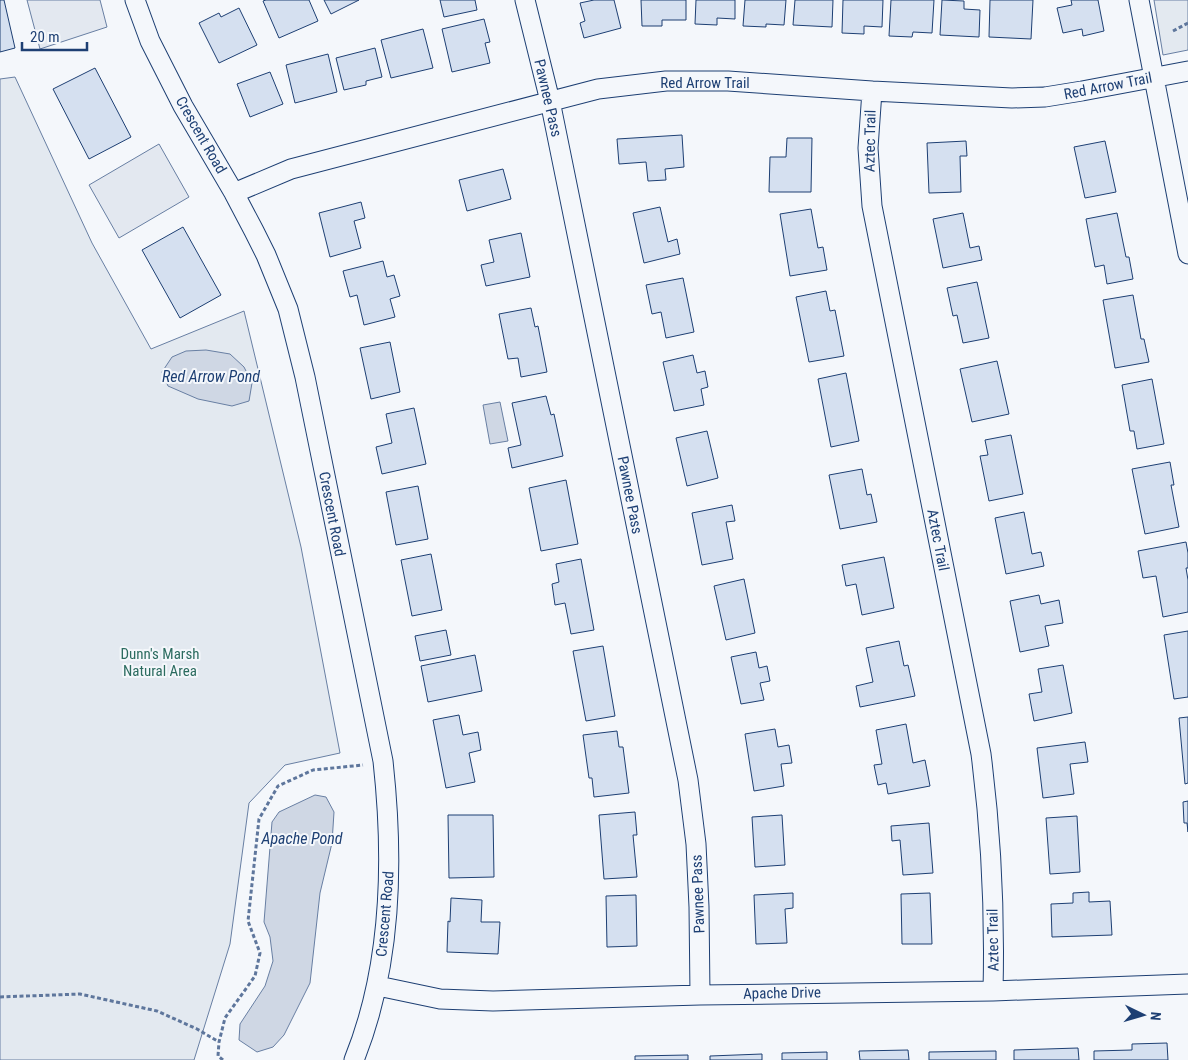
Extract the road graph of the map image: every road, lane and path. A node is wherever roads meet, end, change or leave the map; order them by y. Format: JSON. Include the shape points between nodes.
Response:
{"nodes":[{"id":1,"x":135,"y":0,"type":"edge"},
{"id":2,"x":525,"y":0,"type":"edge"},
{"id":3,"x":1139,"y":0,"type":"edge"},
{"id":4,"x":1188,"y":23,"type":"edge"},
{"id":5,"x":1173,"y":31,"type":"dead end"},
{"id":6,"x":1188,"y":70,"type":"edge"},
{"id":7,"x":1153,"y":77,"type":"junction"},
{"id":8,"x":872,"y":91,"type":"junction"},
{"id":9,"x":550,"y":101,"type":"junction"},
{"id":10,"x":234,"y":193,"type":"junction"},
{"id":11,"x":1188,"y":254,"type":"edge"},
{"id":12,"x":383,"y":761,"type":"junction"},
{"id":13,"x":1188,"y":984,"type":"edge"},
{"id":14,"x":378,"y":986,"type":"junction"},
{"id":15,"x":993,"y":990,"type":"junction"},
{"id":16,"x":700,"y":995,"type":"junction"},
{"id":17,"x":0,"y":997,"type":"edge"},
{"id":18,"x":219,"y":1042,"type":"junction"},
{"id":19,"x":223,"y":1060,"type":"edge"},
{"id":20,"x":354,"y":1060,"type":"edge"}],
"edges":[{"from":1,"to":10,"type":"street","name":"Crescent Road","via":[[158,58]]},
{"from":2,"to":9,"type":"street","name":"Pawnee Pass"},
{"from":3,"to":7,"type":"street"},
{"from":4,"to":5,"type":"path"},
{"from":6,"to":7,"type":"street","name":"Red Arrow Trail"},
{"from":7,"to":8,"type":"street","name":"Red Arrow Trail","via":[[1045,97]]},
{"from":7,"to":11,"type":"street"},
{"from":8,"to":9,"type":"street","name":"Red Arrow Trail","via":[[728,81],[666,81],[598,89]]},
{"from":8,"to":15,"type":"street","name":"Aztec Trail","via":[[868,148],[872,206],[981,754],[989,824]]},
{"from":9,"to":10,"type":"street","name":"Red Arrow Trail","via":[[291,169]]},
{"from":9,"to":16,"type":"street","name":"Pawnee Pass","via":[[688,780],[696,844]]},
{"from":10,"to":12,"type":"street","name":"Crescent Road","via":[[266,255],[288,309]]},
{"from":12,"to":14,"type":"street","name":"Crescent Road","via":[[389,886]]},
{"from":12,"to":18,"type":"path","via":[[313,770],[278,786],[259,819],[248,921],[260,953],[255,976],[225,1018]]},
{"from":13,"to":15,"type":"street","name":"Apache Drive"},
{"from":14,"to":16,"type":"street","name":"Apache Drive","via":[[440,999],[493,1001]]},
{"from":14,"to":20,"type":"street","name":"Crescent Road"},
{"from":15,"to":16,"type":"street","name":"Apache Drive"},
{"from":17,"to":18,"type":"path","via":[[80,994],[157,1012]]},
{"from":18,"to":19,"type":"path","via":[[218,1056]]}]}
